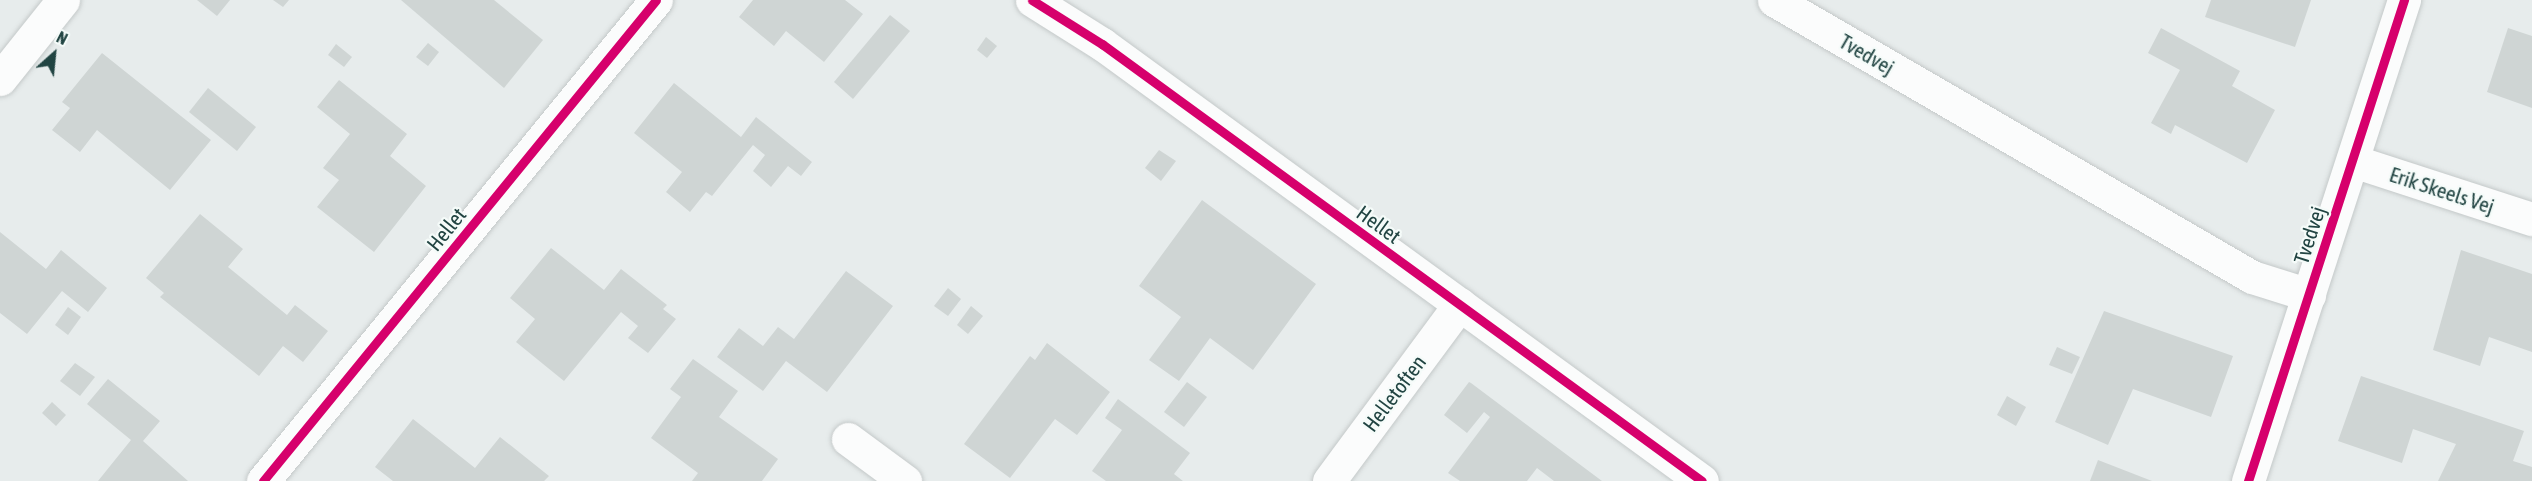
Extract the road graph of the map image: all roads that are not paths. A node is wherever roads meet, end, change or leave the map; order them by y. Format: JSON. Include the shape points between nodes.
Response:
{"nodes":[{"id":1,"x":63,"y":0,"type":"edge"},
{"id":2,"x":656,"y":0,"type":"edge"},
{"id":3,"x":1032,"y":0,"type":"edge"},
{"id":4,"x":1774,"y":0,"type":"edge"},
{"id":5,"x":2404,"y":0,"type":"edge"},
{"id":6,"x":0,"y":79,"type":"edge"},
{"id":7,"x":2353,"y":160,"type":"junction"},
{"id":8,"x":2532,"y":219,"type":"edge"},
{"id":9,"x":2309,"y":295,"type":"junction"},
{"id":10,"x":1460,"y":304,"type":"junction"},
{"id":11,"x":848,"y":440,"type":"dead end"},
{"id":12,"x":263,"y":481,"type":"edge"},
{"id":13,"x":904,"y":481,"type":"edge"},
{"id":14,"x":1329,"y":481,"type":"edge"},
{"id":15,"x":1702,"y":481,"type":"edge"},
{"id":16,"x":2248,"y":481,"type":"edge"}],
"edges":[{"from":1,"to":6,"type":"street"},
{"from":2,"to":12,"type":"street","name":"Hellet"},
{"from":3,"to":10,"type":"street","name":"Hellet","via":[[1102,44]]},
{"from":4,"to":9,"type":"street","name":"Tvedvej","via":[[2252,278]]},
{"from":5,"to":7,"type":"street","name":"Tvedvej"},
{"from":7,"to":8,"type":"street","name":"Erik Skeels Vej"},
{"from":7,"to":9,"type":"street","name":"Tvedvej"},
{"from":9,"to":16,"type":"street","name":"Tvedvej"},
{"from":10,"to":14,"type":"street","name":"Helletoften"},
{"from":10,"to":15,"type":"street","name":"Hellet"},
{"from":11,"to":13,"type":"street"}]}
